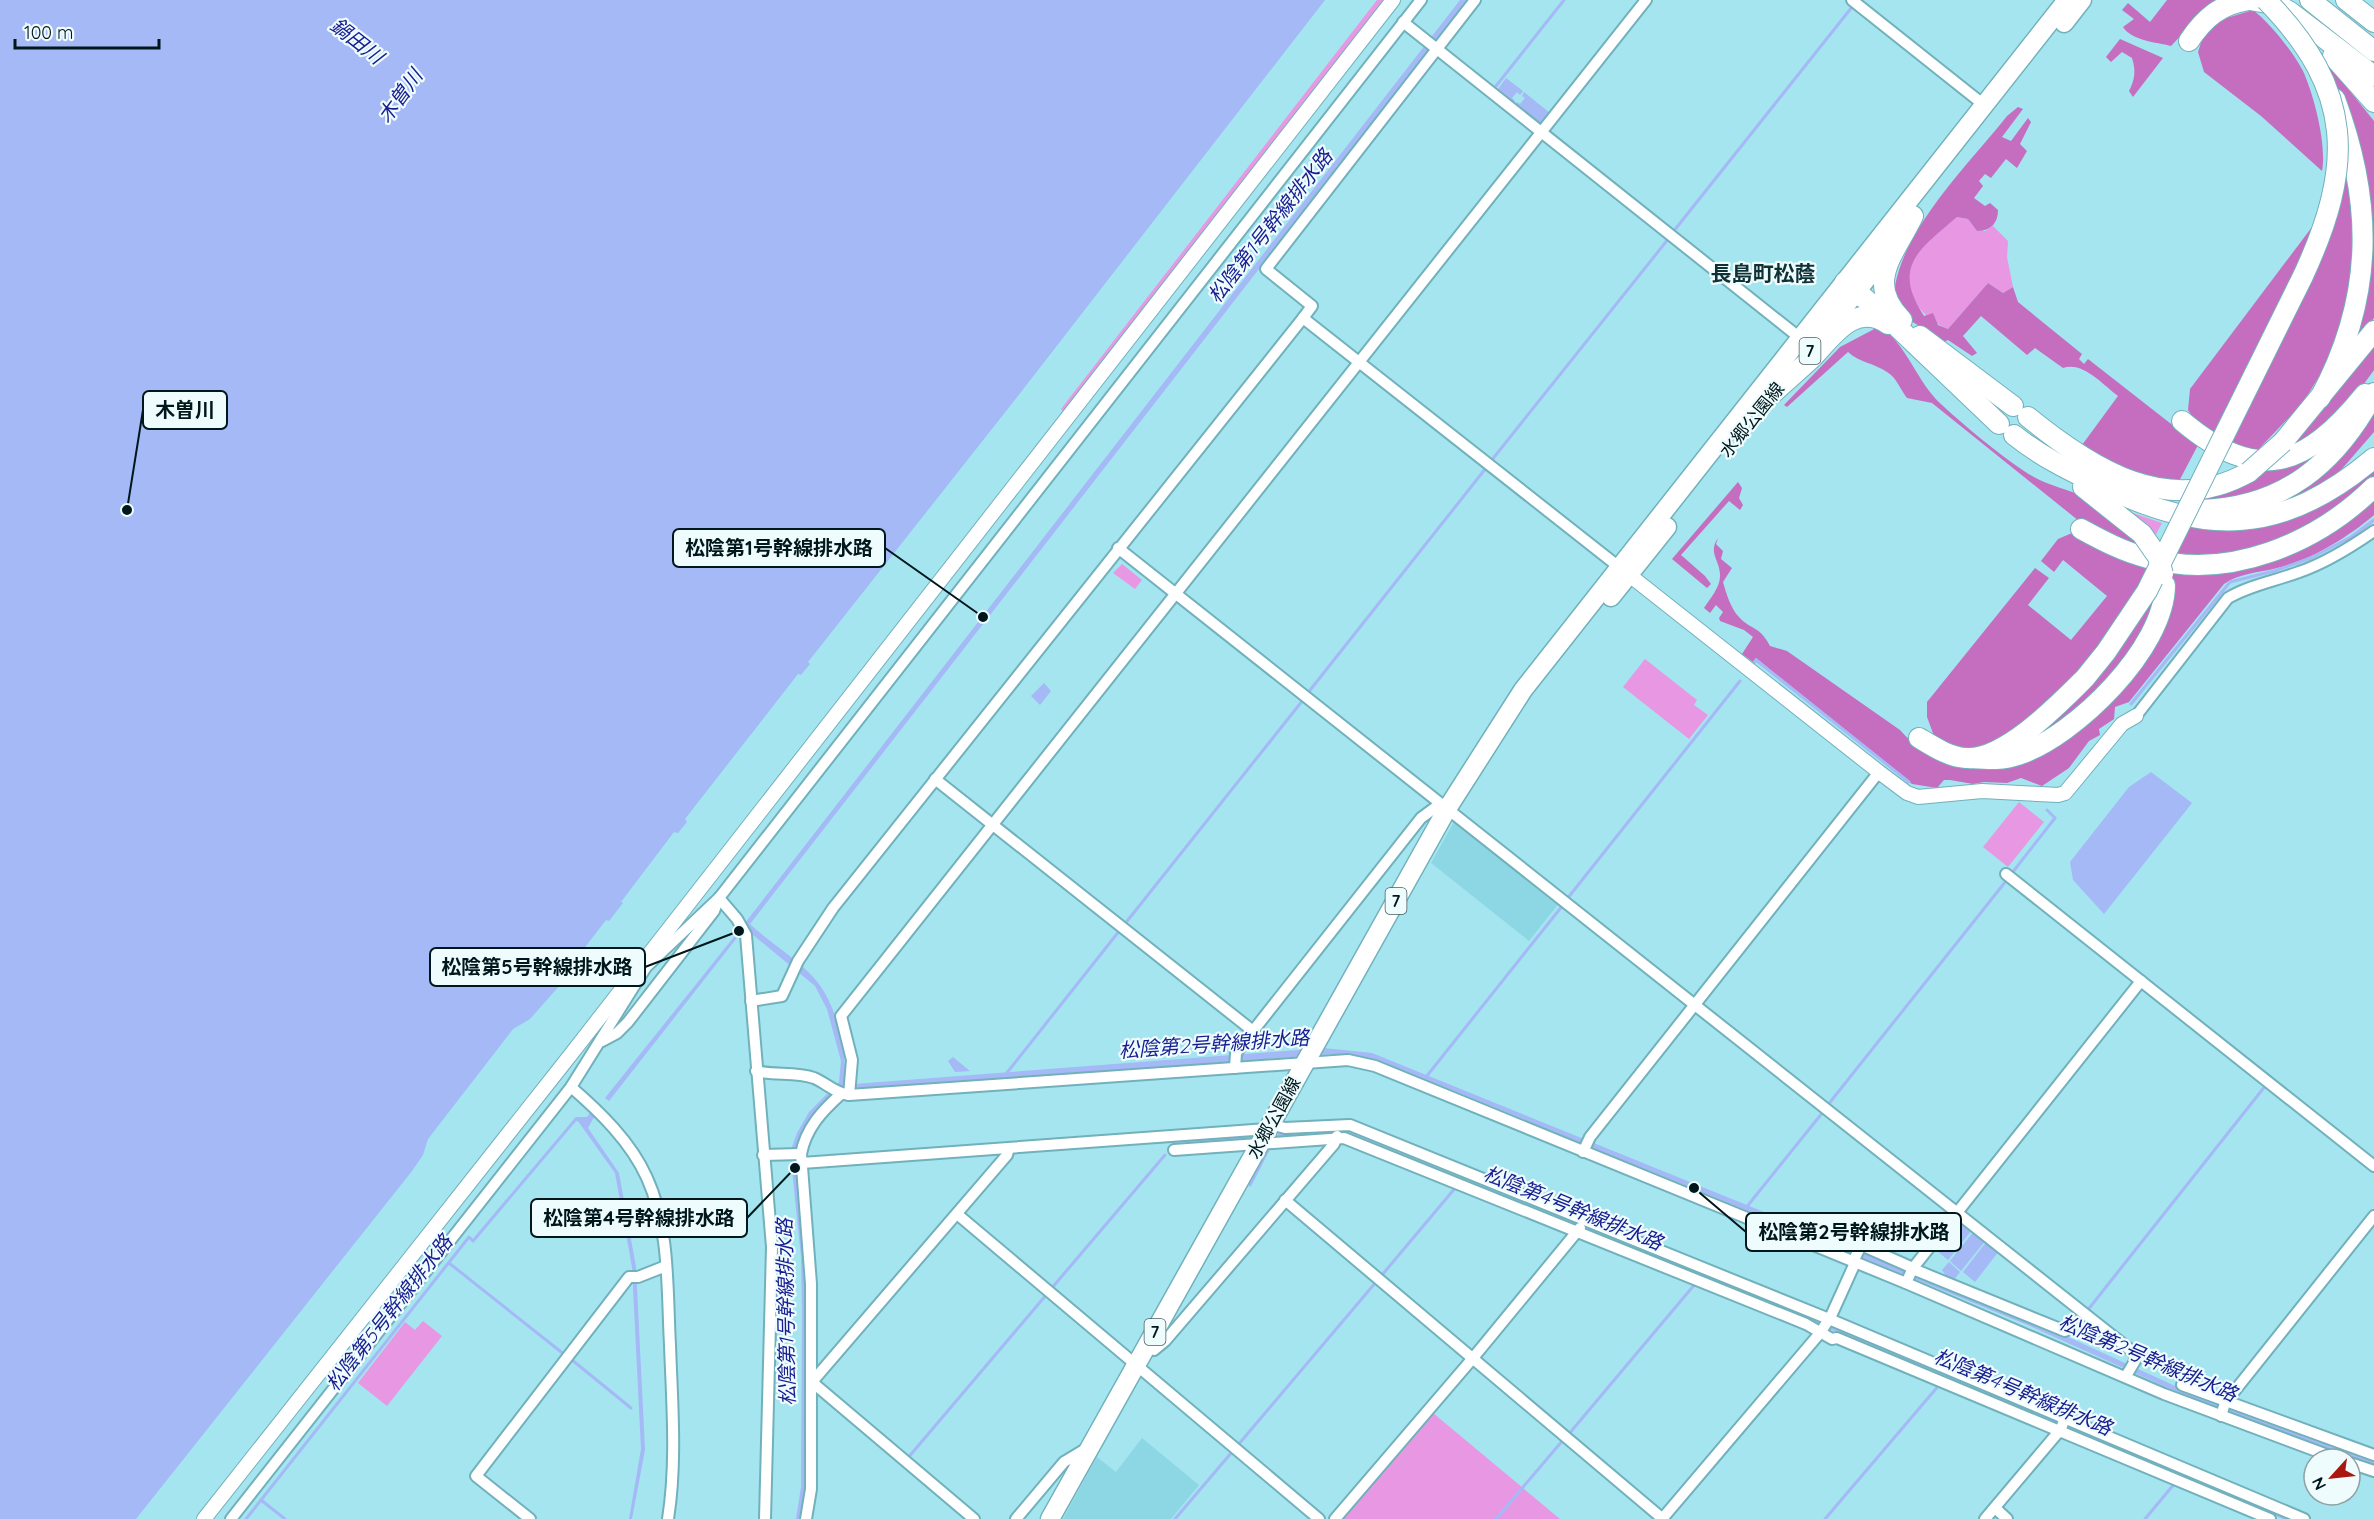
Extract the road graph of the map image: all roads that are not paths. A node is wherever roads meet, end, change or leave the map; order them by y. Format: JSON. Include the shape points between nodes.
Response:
{"nodes":[{"id":1,"x":1393,"y":0,"type":"edge"},
{"id":2,"x":1420,"y":0,"type":"edge"},
{"id":3,"x":1476,"y":0,"type":"edge"},
{"id":4,"x":1646,"y":0,"type":"edge"},
{"id":5,"x":1852,"y":0,"type":"edge"},
{"id":6,"x":2067,"y":0,"type":"edge"},
{"id":7,"x":2082,"y":0,"type":"edge"},
{"id":8,"x":2249,"y":0,"type":"edge"},
{"id":9,"x":2266,"y":0,"type":"edge"},
{"id":10,"x":2310,"y":0,"type":"edge"},
{"id":11,"x":2346,"y":0,"type":"edge"},
{"id":12,"x":2301,"y":21,"type":"junction"},
{"id":13,"x":1403,"y":22,"type":"junction"},
{"id":14,"x":2374,"y":22,"type":"edge"},
{"id":15,"x":2189,"y":41,"type":"dead end"},
{"id":16,"x":1437,"y":50,"type":"junction"},
{"id":17,"x":2374,"y":51,"type":"edge"},
{"id":18,"x":2322,"y":74,"type":"junction"},
{"id":19,"x":2374,"y":76,"type":"edge"},
{"id":20,"x":2374,"y":102,"type":"edge"},
{"id":21,"x":1984,"y":105,"type":"junction"},
{"id":22,"x":1541,"y":133,"type":"junction"},
{"id":23,"x":1913,"y":216,"type":"junction"},
{"id":24,"x":1854,"y":288,"type":"junction"},
{"id":25,"x":1303,"y":318,"type":"junction"},
{"id":26,"x":2374,"y":331,"type":"edge"},
{"id":27,"x":1912,"y":336,"type":"junction"},
{"id":28,"x":1800,"y":338,"type":"junction"},
{"id":29,"x":1360,"y":362,"type":"junction"},
{"id":30,"x":2374,"y":382,"type":"edge"},
{"id":31,"x":1773,"y":393,"type":"junction"},
{"id":32,"x":2374,"y":393,"type":"edge"},
{"id":33,"x":2320,"y":398,"type":"junction"},
{"id":34,"x":2182,"y":421,"type":"dead end"},
{"id":35,"x":2374,"y":444,"type":"edge"},
{"id":36,"x":2030,"y":448,"type":"junction"},
{"id":37,"x":2374,"y":458,"type":"edge"},
{"id":38,"x":2337,"y":485,"type":"junction"},
{"id":39,"x":2374,"y":487,"type":"edge"},
{"id":40,"x":2150,"y":506,"type":"junction"},
{"id":41,"x":2081,"y":529,"type":"dead end"},
{"id":42,"x":2374,"y":531,"type":"edge"},
{"id":43,"x":1118,"y":548,"type":"junction"},
{"id":44,"x":1624,"y":571,"type":"junction"},
{"id":45,"x":1176,"y":594,"type":"junction"},
{"id":46,"x":2136,"y":716,"type":"joint"},
{"id":47,"x":1919,"y":738,"type":"dead end"},
{"id":48,"x":1968,"y":758,"type":"junction"},
{"id":49,"x":1879,"y":772,"type":"junction"},
{"id":50,"x":935,"y":779,"type":"junction"},
{"id":51,"x":1444,"y":807,"type":"junction"},
{"id":52,"x":993,"y":825,"type":"junction"},
{"id":53,"x":2006,"y":874,"type":"dead end"},
{"id":54,"x":719,"y":898,"type":"junction"},
{"id":55,"x":644,"y":965,"type":"junction"},
{"id":56,"x":2141,"y":981,"type":"junction"},
{"id":57,"x":751,"y":1001,"type":"junction"},
{"id":58,"x":1695,"y":1006,"type":"junction"},
{"id":59,"x":1253,"y":1031,"type":"junction"},
{"id":60,"x":602,"y":1041,"type":"junction"},
{"id":61,"x":1308,"y":1056,"type":"junction"},
{"id":62,"x":1235,"y":1062,"type":"junction"},
{"id":63,"x":756,"y":1071,"type":"junction"},
{"id":64,"x":571,"y":1087,"type":"junction"},
{"id":65,"x":843,"y":1090,"type":"junction"},
{"id":66,"x":1337,"y":1131,"type":"junction"},
{"id":67,"x":1264,"y":1134,"type":"junction"},
{"id":68,"x":1585,"y":1147,"type":"junction"},
{"id":69,"x":1174,"y":1150,"type":"dead end"},
{"id":70,"x":1008,"y":1151,"type":"junction"},
{"id":71,"x":763,"y":1155,"type":"junction"},
{"id":72,"x":798,"y":1156,"type":"junction"},
{"id":73,"x":2374,"y":1166,"type":"edge"},
{"id":74,"x":1285,"y":1200,"type":"junction"},
{"id":75,"x":1957,"y":1212,"type":"junction"},
{"id":76,"x":957,"y":1214,"type":"junction"},
{"id":77,"x":2374,"y":1216,"type":"edge"},
{"id":78,"x":1580,"y":1226,"type":"junction"},
{"id":79,"x":1854,"y":1262,"type":"junction"},
{"id":80,"x":666,"y":1266,"type":"junction"},
{"id":81,"x":1913,"y":1269,"type":"junction"},
{"id":82,"x":1906,"y":1282,"type":"junction"},
{"id":83,"x":2023,"y":1314,"type":"junction"},
{"id":84,"x":1825,"y":1326,"type":"junction"},
{"id":85,"x":2018,"y":1328,"type":"junction"},
{"id":86,"x":2051,"y":1342,"type":"junction"},
{"id":87,"x":1147,"y":1347,"type":"junction"},
{"id":88,"x":1473,"y":1358,"type":"junction"},
{"id":89,"x":1137,"y":1365,"type":"junction"},
{"id":90,"x":2127,"y":1375,"type":"junction"},
{"id":91,"x":812,"y":1382,"type":"junction"},
{"id":92,"x":2182,"y":1385,"type":"dead end"},
{"id":93,"x":2224,"y":1408,"type":"junction"},
{"id":94,"x":2063,"y":1424,"type":"junction"},
{"id":95,"x":1089,"y":1447,"type":"junction"},
{"id":96,"x":2311,"y":1447,"type":"edge"},
{"id":97,"x":2373,"y":1465,"type":"edge"},
{"id":98,"x":1995,"y":1508,"type":"junction"},
{"id":99,"x":204,"y":1519,"type":"edge"},
{"id":100,"x":231,"y":1519,"type":"edge"},
{"id":101,"x":530,"y":1519,"type":"edge"},
{"id":102,"x":668,"y":1519,"type":"edge"},
{"id":103,"x":765,"y":1519,"type":"edge"},
{"id":104,"x":807,"y":1519,"type":"edge"},
{"id":105,"x":974,"y":1519,"type":"edge"},
{"id":106,"x":1016,"y":1519,"type":"edge"},
{"id":107,"x":1050,"y":1519,"type":"edge"},
{"id":108,"x":1318,"y":1519,"type":"edge"},
{"id":109,"x":1335,"y":1519,"type":"edge"},
{"id":110,"x":1663,"y":1519,"type":"edge"},
{"id":111,"x":1985,"y":1519,"type":"edge"},
{"id":112,"x":2007,"y":1519,"type":"edge"},
{"id":113,"x":2270,"y":1519,"type":"edge"},
{"id":114,"x":2304,"y":1519,"type":"edge"}],
"edges":[{"from":1,"to":55,"type":"street"},
{"from":2,"to":13,"type":"street"},
{"from":3,"to":16,"type":"street"},
{"from":4,"to":22,"type":"street"},
{"from":5,"to":21,"type":"street"},
{"from":6,"to":21,"type":"main road","name":"水郷公園線","number":"7"},
{"from":7,"to":23,"type":"main road","name":"水郷公園線","number":"7"},
{"from":8,"to":12,"type":"highway","via":[[2278,4]]},
{"from":8,"to":15,"type":"highway","via":[[2229,4],[2210,15]]},
{"from":9,"to":18,"type":"highway","bridge":true,"via":[[2296,34]]},
{"from":10,"to":17,"type":"highway"},
{"from":11,"to":14,"type":"highway"},
{"from":12,"to":19,"type":"highway"},
{"from":12,"to":20,"type":"highway"},
{"from":13,"to":16,"type":"street"},
{"from":13,"to":54,"type":"street"},
{"from":16,"to":22,"type":"street"},
{"from":16,"to":25,"type":"street","via":[[1266,269],[1312,306]]},
{"from":18,"to":33,"type":"highway","bridge":true,"via":[[2353,143],[2366,217],[2365,269],[2354,321],[2337,368]]},
{"from":18,"to":48,"type":"highway","bridge":true,"via":[[2335,112],[2338,147],[2334,193],[2316,246],[2147,591],[2085,678],[2049,714],[1990,753]]},
{"from":21,"to":24,"type":"main road","name":"水郷公園線","number":"7"},
{"from":22,"to":28,"type":"street"},
{"from":22,"to":29,"type":"street"},
{"from":23,"to":24,"type":"main road","name":"水郷公園線","number":"7"},
{"from":23,"to":27,"type":"highway","via":[[1887,264],[1883,283],[1892,309]]},
{"from":24,"to":27,"type":"highway"},
{"from":24,"to":28,"type":"main road","name":"水郷公園線","number":"7"},
{"from":24,"to":31,"type":"main road","name":"水郷公園線","number":"7"},
{"from":25,"to":29,"type":"street"},
{"from":25,"to":43,"type":"street"},
{"from":26,"to":33,"type":"highway"},
{"from":27,"to":31,"type":"highway","via":[[1875,318],[1856,318],[1839,328]]},
{"from":27,"to":33,"type":"highway","bridge":true,"via":[[2096,465],[2141,485],[2175,491],[2221,485],[2249,472],[2283,442]]},
{"from":27,"to":36,"type":"highway"},
{"from":28,"to":44,"type":"main road","name":"水郷公園線","number":"7"},
{"from":29,"to":44,"type":"street"},
{"from":29,"to":45,"type":"street"},
{"from":30,"to":34,"type":"highway","via":[[2326,434],[2283,459],[2252,461],[2238,457]]},
{"from":31,"to":44,"type":"main road","name":"水郷公園線","number":"7"},
{"from":32,"to":40,"type":"highway","via":[[2357,425],[2331,456],[2282,491],[2224,509]]},
{"from":35,"to":38,"type":"highway"},
{"from":36,"to":40,"type":"highway","via":[[2081,476]]},
{"from":36,"to":48,"type":"highway","bridge":true,"via":[[2142,534],[2158,556],[2165,585],[2162,613],[2121,674],[2079,718],[2052,738],[2015,756],[1995,760]]},
{"from":37,"to":38,"type":"highway"},
{"from":38,"to":40,"type":"highway","via":[[2279,514],[2237,522],[2196,519]]},
{"from":39,"to":41,"type":"highway","via":[[2345,513],[2308,536],[2266,553],[2221,563],[2150,559]]},
{"from":42,"to":46,"type":"street","via":[[2330,559],[2243,589],[2228,598]]},
{"from":43,"to":45,"type":"street"},
{"from":43,"to":50,"type":"street"},
{"from":44,"to":49,"type":"street"},
{"from":44,"to":51,"type":"main road","name":"水郷公園線","number":"7","via":[[1523,690]]},
{"from":45,"to":51,"type":"street"},
{"from":45,"to":52,"type":"street"},
{"from":46,"to":49,"type":"street","via":[[2122,724],[2069,788],[2058,795],[1982,791],[1918,797]]},
{"from":47,"to":48,"type":"highway","via":[[1941,752]]},
{"from":49,"to":58,"type":"street"},
{"from":50,"to":52,"type":"street"},
{"from":50,"to":57,"type":"street","via":[[833,908],[782,996]]},
{"from":51,"to":58,"type":"street"},
{"from":51,"to":59,"type":"street","via":[[1421,818]]},
{"from":51,"to":61,"type":"main road","name":"水郷公園線","number":"7"},
{"from":52,"to":59,"type":"street"},
{"from":52,"to":65,"type":"street","via":[[841,1016],[852,1060]]},
{"from":53,"to":56,"type":"street"},
{"from":54,"to":55,"type":"street"},
{"from":54,"to":57,"type":"street","via":[[742,928]]},
{"from":54,"to":60,"type":"street","via":[[714,911],[628,1022]]},
{"from":55,"to":60,"type":"street"},
{"from":55,"to":99,"type":"street"},
{"from":56,"to":73,"type":"street"},
{"from":56,"to":75,"type":"street"},
{"from":57,"to":63,"type":"street"},
{"from":58,"to":68,"type":"street"},
{"from":58,"to":75,"type":"street"},
{"from":59,"to":62,"type":"street"},
{"from":60,"to":64,"type":"street"},
{"from":61,"to":62,"type":"street"},
{"from":61,"to":67,"type":"main road","name":"水郷公園線","number":"7"},
{"from":61,"to":68,"type":"street","via":[[1375,1066]]},
{"from":62,"to":65,"type":"street"},
{"from":63,"to":65,"type":"street","via":[[797,1074]]},
{"from":63,"to":71,"type":"street"},
{"from":64,"to":80,"type":"street","via":[[600,1113],[646,1176],[659,1213]]},
{"from":64,"to":100,"type":"street"},
{"from":65,"to":72,"type":"street","via":[[816,1118]]},
{"from":66,"to":67,"type":"street"},
{"from":66,"to":67,"type":"street","via":[[1285,1128]]},
{"from":66,"to":74,"type":"street"},
{"from":66,"to":78,"type":"street","via":[[1344,1138]]},
{"from":67,"to":69,"type":"street"},
{"from":67,"to":70,"type":"street"},
{"from":67,"to":87,"type":"main road","name":"水郷公園線","number":"7"},
{"from":68,"to":79,"type":"street"},
{"from":70,"to":72,"type":"street"},
{"from":70,"to":76,"type":"street"},
{"from":71,"to":72,"type":"street"},
{"from":71,"to":103,"type":"street","via":[[772,1247]]},
{"from":72,"to":91,"type":"street","via":[[811,1284]]},
{"from":74,"to":87,"type":"street","via":[[1166,1341],[1154,1350]]},
{"from":74,"to":88,"type":"street"},
{"from":75,"to":81,"type":"street"},
{"from":75,"to":90,"type":"street","via":[[2138,1356]]},
{"from":76,"to":89,"type":"street"},
{"from":76,"to":91,"type":"street"},
{"from":77,"to":93,"type":"street"},
{"from":78,"to":84,"type":"street"},
{"from":78,"to":84,"type":"street","via":[[1806,1324]]},
{"from":78,"to":88,"type":"street"},
{"from":79,"to":81,"type":"street","via":[[1861,1245]]},
{"from":79,"to":82,"type":"street"},
{"from":79,"to":84,"type":"street"},
{"from":80,"to":101,"type":"street","via":[[635,1277],[476,1476]]},
{"from":80,"to":102,"type":"street","via":[[672,1406],[672,1491]]},
{"from":81,"to":82,"type":"street"},
{"from":81,"to":83,"type":"street"},
{"from":82,"to":85,"type":"street"},
{"from":83,"to":85,"type":"street"},
{"from":83,"to":86,"type":"street","via":[[2060,1329]]},
{"from":84,"to":94,"type":"street"},
{"from":84,"to":94,"type":"street"},
{"from":84,"to":110,"type":"street"},
{"from":85,"to":86,"type":"street"},
{"from":86,"to":90,"type":"street"},
{"from":87,"to":89,"type":"main road","name":"水郷公園線","number":"7"},
{"from":88,"to":109,"type":"street"},
{"from":88,"to":110,"type":"street"},
{"from":89,"to":95,"type":"main road","name":"水郷公園線","number":"7"},
{"from":89,"to":108,"type":"street"},
{"from":90,"to":93,"type":"street"},
{"from":91,"to":104,"type":"street"},
{"from":91,"to":105,"type":"street"},
{"from":92,"to":93,"type":"street"},
{"from":93,"to":96,"type":"street"},
{"from":93,"to":97,"type":"street"},
{"from":94,"to":98,"type":"street"},
{"from":94,"to":113,"type":"street"},
{"from":94,"to":114,"type":"street"},
{"from":95,"to":106,"type":"street","via":[[1064,1462]]},
{"from":95,"to":107,"type":"main road","name":"水郷公園線","number":"7"},
{"from":98,"to":111,"type":"street"},
{"from":98,"to":112,"type":"street"}]}
